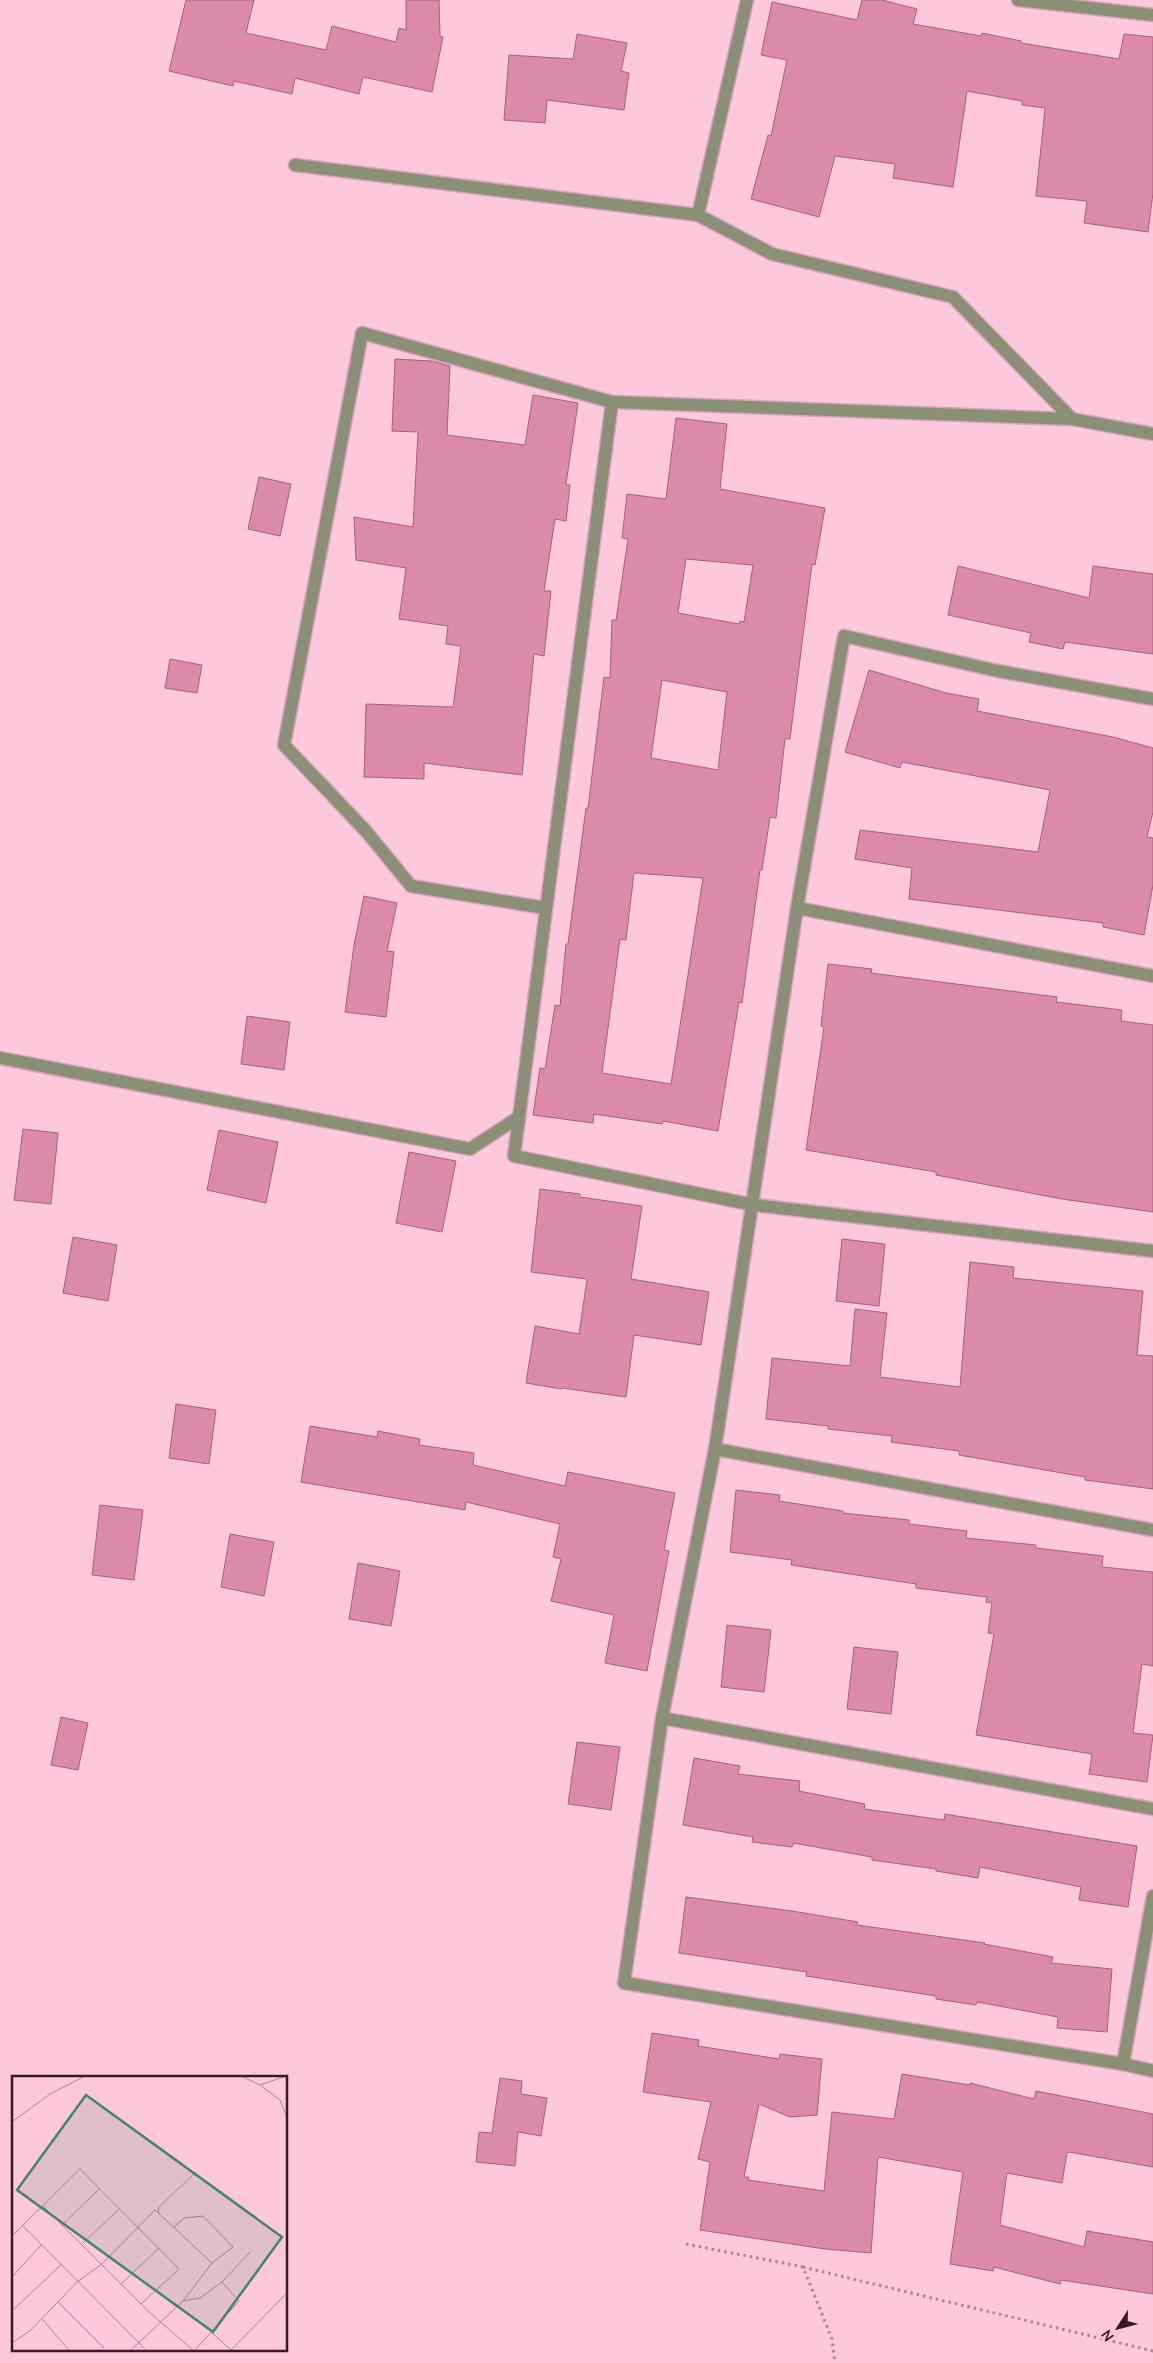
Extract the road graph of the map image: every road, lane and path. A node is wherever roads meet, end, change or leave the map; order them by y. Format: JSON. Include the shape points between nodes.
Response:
{"nodes":[{"id":1,"x":748,"y":0,"type":"edge"},
{"id":2,"x":1018,"y":0,"type":"edge"},
{"id":3,"x":1153,"y":15,"type":"edge"},
{"id":4,"x":295,"y":165,"type":"dead end"},
{"id":5,"x":698,"y":215,"type":"junction"},
{"id":6,"x":612,"y":402,"type":"junction"},
{"id":7,"x":1072,"y":419,"type":"junction"},
{"id":8,"x":1153,"y":434,"type":"edge"},
{"id":9,"x":1153,"y":699,"type":"edge"},
{"id":10,"x":545,"y":908,"type":"junction"},
{"id":11,"x":797,"y":908,"type":"junction"},
{"id":12,"x":1153,"y":976,"type":"edge"},
{"id":13,"x":0,"y":1058,"type":"edge"},
{"id":14,"x":519,"y":1116,"type":"junction"},
{"id":15,"x":754,"y":1205,"type":"junction"},
{"id":16,"x":1153,"y":1251,"type":"edge"},
{"id":17,"x":716,"y":1449,"type":"junction"},
{"id":18,"x":1153,"y":1530,"type":"edge"},
{"id":19,"x":662,"y":1718,"type":"junction"},
{"id":20,"x":1153,"y":1809,"type":"edge"},
{"id":21,"x":1153,"y":1896,"type":"edge"},
{"id":22,"x":1123,"y":2064,"type":"junction"},
{"id":23,"x":1153,"y":2071,"type":"edge"},
{"id":24,"x":686,"y":2244,"type":"dead end"},
{"id":25,"x":803,"y":2267,"type":"junction"},
{"id":26,"x":1153,"y":2351,"type":"edge"},
{"id":27,"x":835,"y":2363,"type":"edge"}],
"edges":[{"from":1,"to":5,"type":"street"},
{"from":2,"to":3,"type":"street"},
{"from":4,"to":5,"type":"street"},
{"from":5,"to":7,"type":"street","via":[[772,254],[953,297]]},
{"from":6,"to":7,"type":"street"},
{"from":6,"to":10,"type":"street"},
{"from":6,"to":10,"type":"street","via":[[362,333],[284,745],[365,830],[411,886]]},
{"from":7,"to":8,"type":"street"},
{"from":9,"to":11,"type":"street","via":[[998,671],[844,636]]},
{"from":10,"to":14,"type":"street"},
{"from":11,"to":12,"type":"street"},
{"from":11,"to":15,"type":"street"},
{"from":13,"to":14,"type":"street","via":[[470,1149]]},
{"from":14,"to":15,"type":"street","via":[[514,1156]]},
{"from":15,"to":16,"type":"street"},
{"from":15,"to":17,"type":"street"},
{"from":17,"to":18,"type":"street"},
{"from":17,"to":19,"type":"street"},
{"from":19,"to":20,"type":"street"},
{"from":19,"to":22,"type":"street","via":[[624,1983]]},
{"from":21,"to":22,"type":"street"},
{"from":22,"to":23,"type":"street"},
{"from":24,"to":25,"type":"path"},
{"from":25,"to":26,"type":"path"},
{"from":25,"to":27,"type":"path","via":[[832,2339]]}]}
